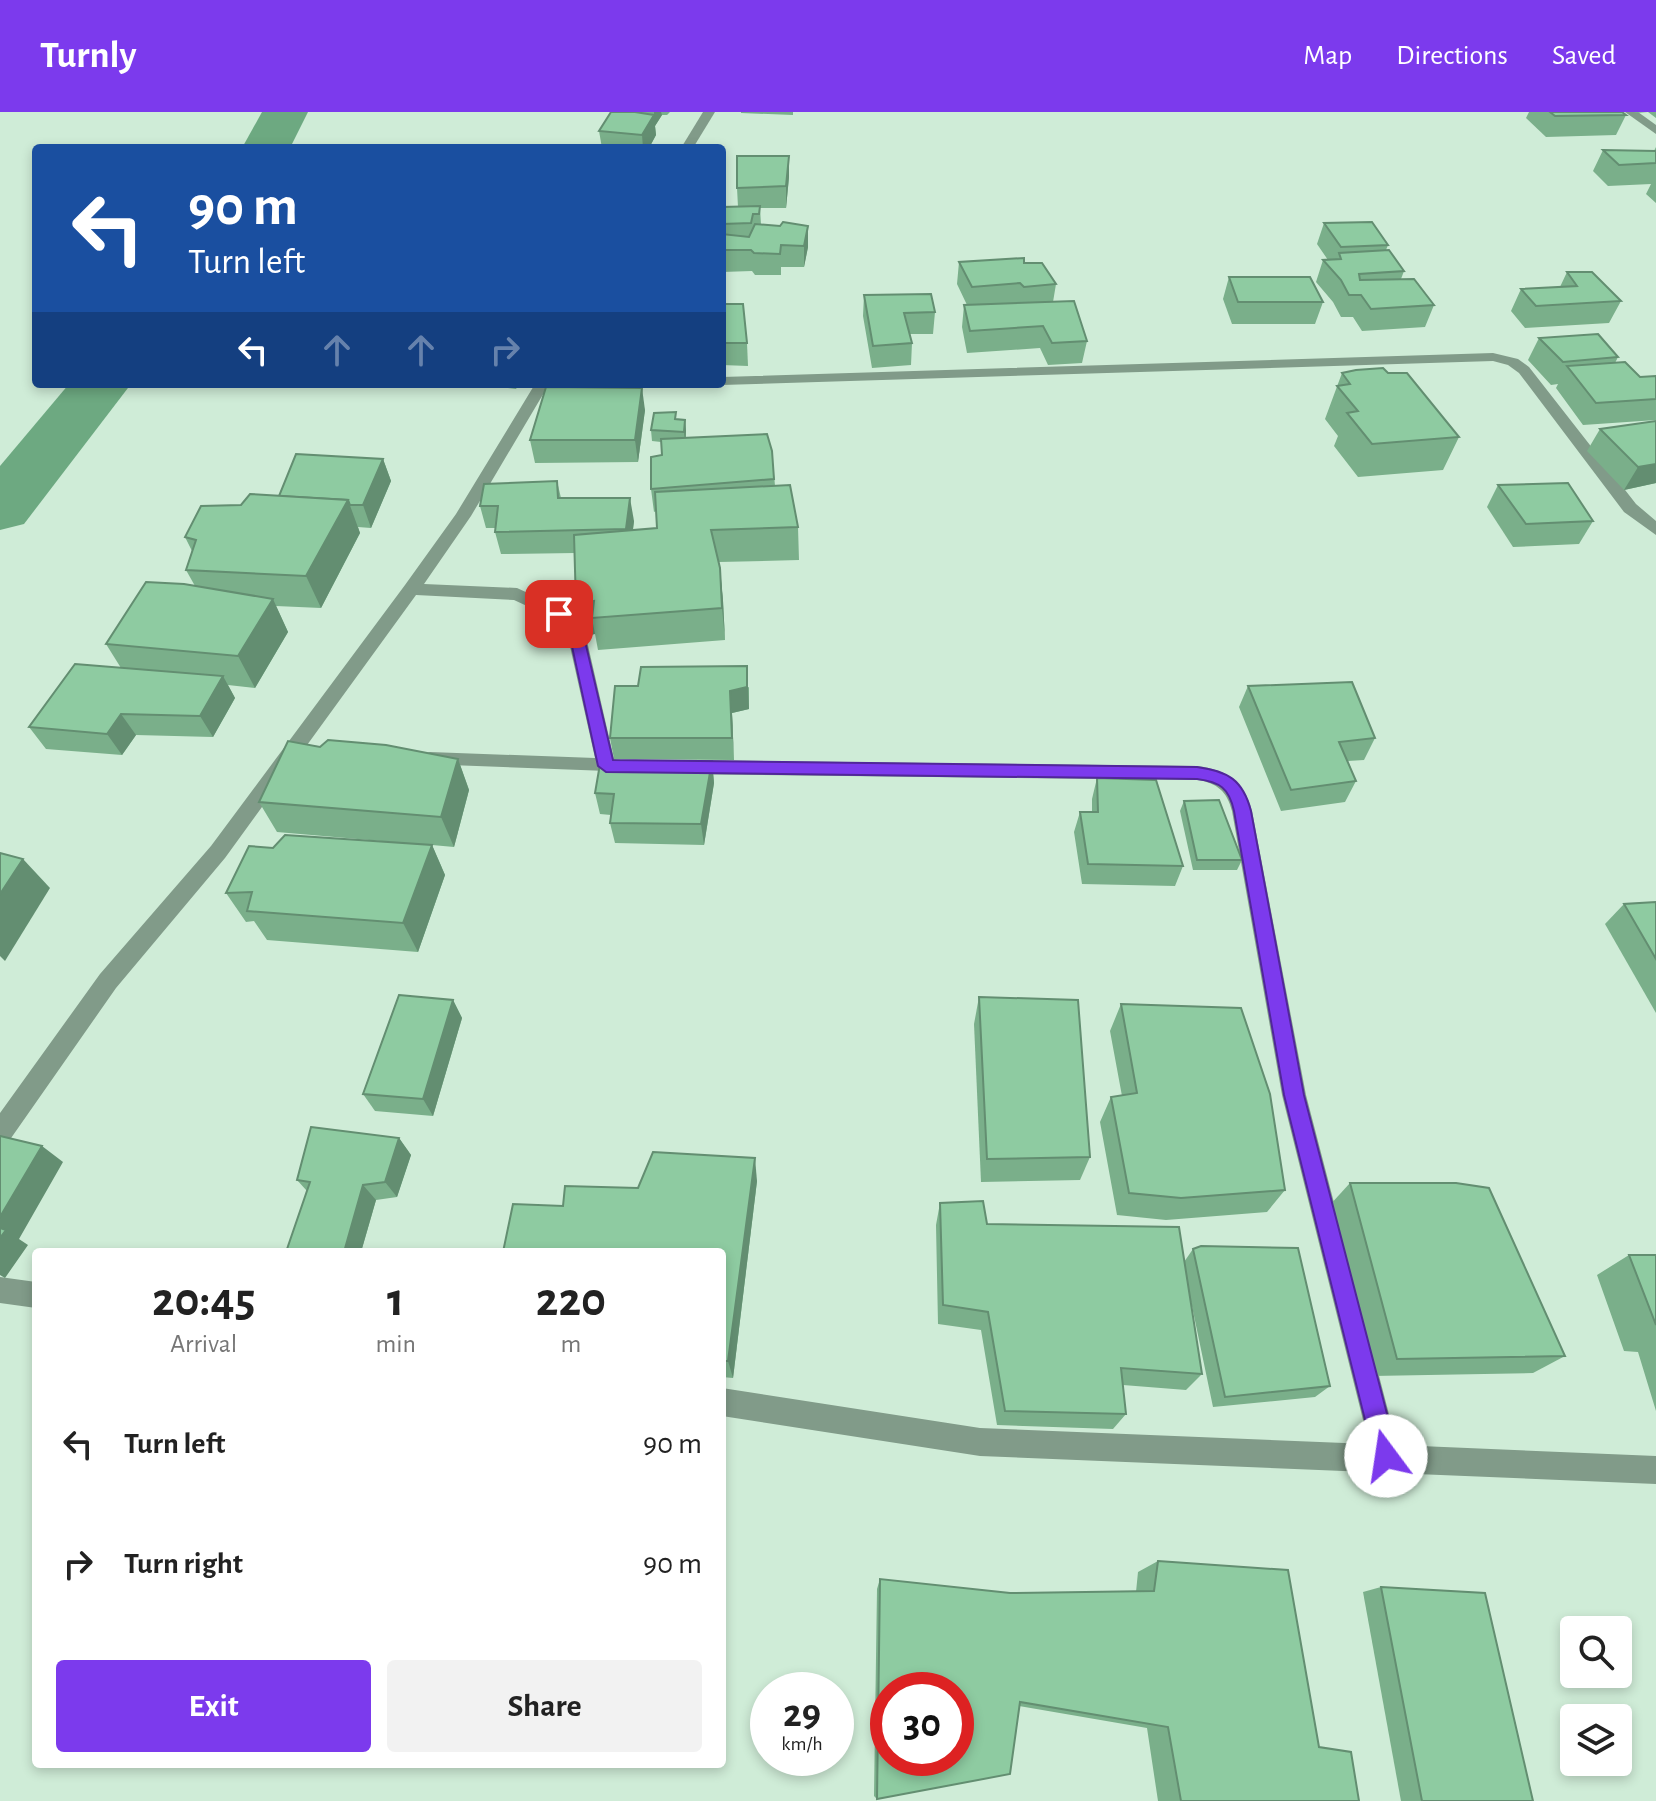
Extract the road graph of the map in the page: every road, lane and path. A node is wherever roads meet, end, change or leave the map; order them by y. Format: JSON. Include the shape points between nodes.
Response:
{"nodes":[{"id":1,"x":709,"y":112,"type":"edge"},
{"id":2,"x":1631,"y":112,"type":"edge"},
{"id":3,"x":1656,"y":131,"type":"edge"},
{"id":4,"x":689,"y":144,"type":"edge"},
{"id":5,"x":726,"y":381,"type":"edge"},
{"id":6,"x":540,"y":388,"type":"edge"},
{"id":7,"x":1656,"y":530,"type":"edge"},
{"id":8,"x":411,"y":589,"type":"junction"},
{"id":9,"x":289,"y":753,"type":"junction"},
{"id":10,"x":320,"y":755,"type":"edge"},
{"id":11,"x":415,"y":759,"type":"edge"},
{"id":12,"x":606,"y":766,"type":"junction"},
{"id":13,"x":0,"y":1133,"type":"edge"},
{"id":14,"x":0,"y":1290,"type":"edge"},
{"id":15,"x":32,"y":1294,"type":"edge"},
{"id":16,"x":726,"y":1403,"type":"edge"},
{"id":17,"x":1386,"y":1456,"type":"junction"},
{"id":18,"x":1656,"y":1470,"type":"edge"}],
"edges":[{"from":1,"to":4,"type":"street"},
{"from":2,"to":3,"type":"street"},
{"from":5,"to":7,"type":"street","via":[[1493,357],[1524,370],[1630,508]]},
{"from":6,"to":8,"type":"street","via":[[463,516]]},
{"from":8,"to":9,"type":"street"},
{"from":8,"to":12,"type":"street","via":[[517,594],[559,614],[578,641]]},
{"from":9,"to":10,"type":"street"},
{"from":9,"to":13,"type":"street","via":[[218,852],[108,981]]},
{"from":11,"to":12,"type":"street"},
{"from":12,"to":17,"type":"street","via":[[1197,773],[1229,782],[1242,811],[1294,1095]]},
{"from":14,"to":15,"type":"street"},
{"from":16,"to":17,"type":"street","via":[[980,1442]]},
{"from":17,"to":18,"type":"street"}]}
